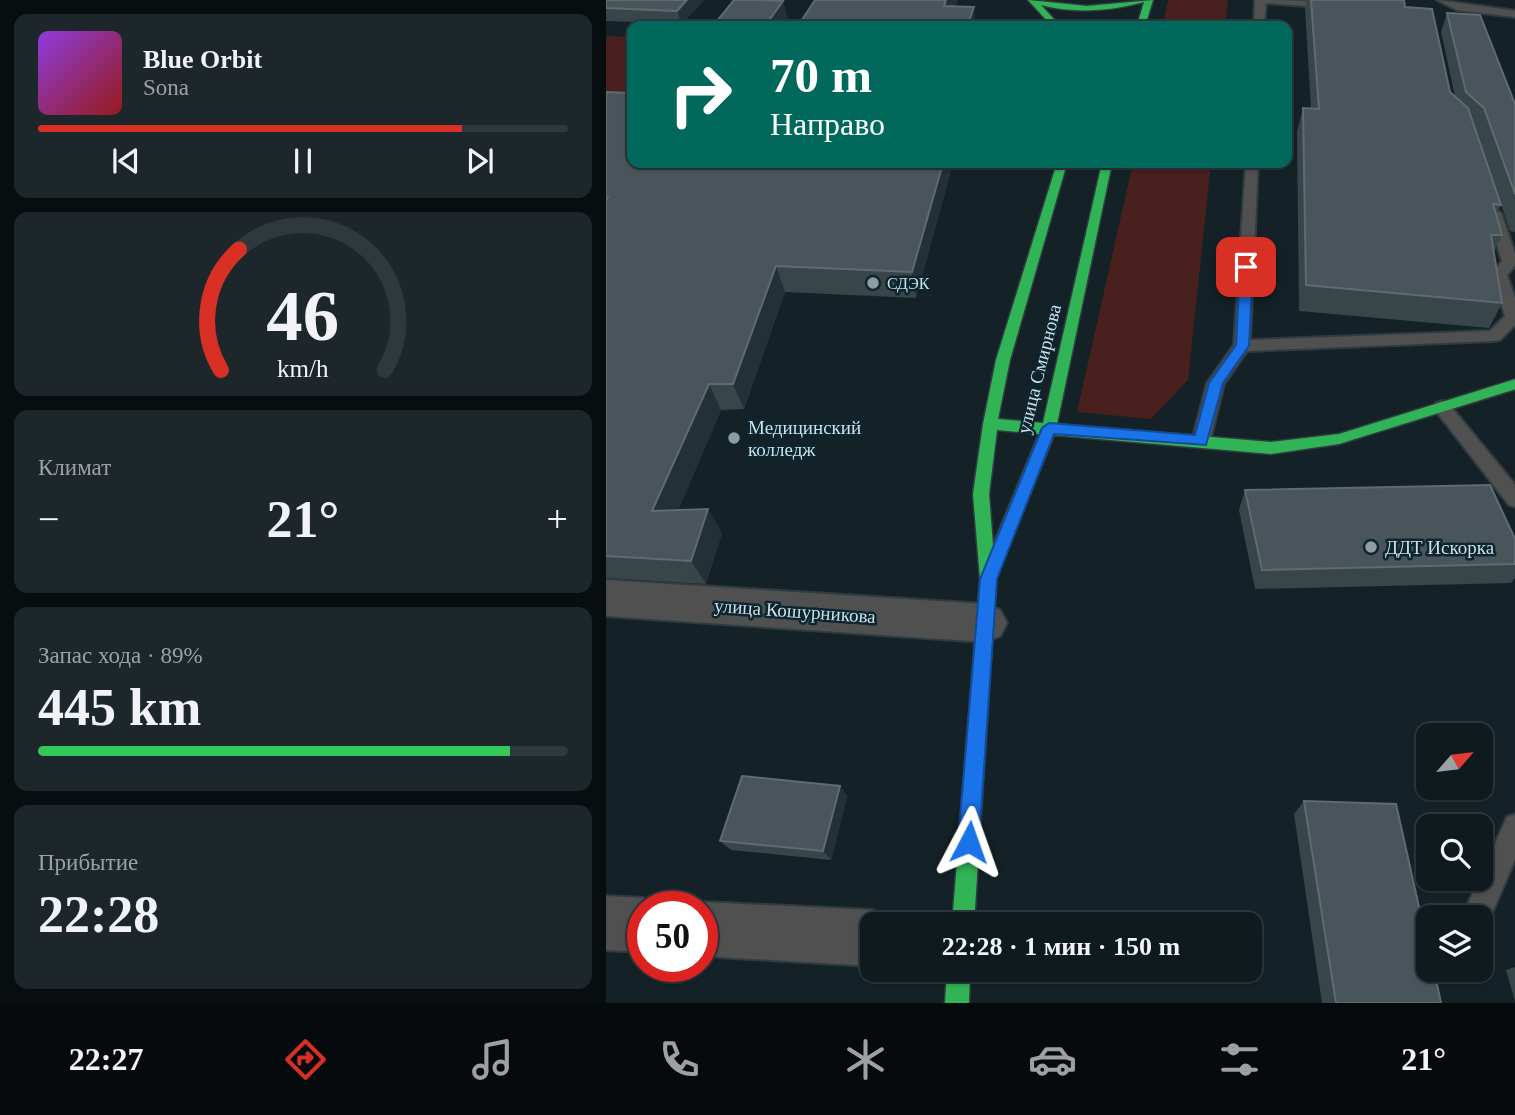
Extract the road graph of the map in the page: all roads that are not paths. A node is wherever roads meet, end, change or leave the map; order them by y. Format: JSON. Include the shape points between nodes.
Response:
{"nodes":[{"id":1,"x":1032,"y":0,"type":"edge"},
{"id":2,"x":1142,"y":0,"type":"edge"},
{"id":3,"x":1149,"y":0,"type":"edge"},
{"id":4,"x":1260,"y":0,"type":"edge"},
{"id":5,"x":1441,"y":0,"type":"edge"},
{"id":6,"x":1353,"y":6,"type":"edge"},
{"id":7,"x":1515,"y":14,"type":"edge"},
{"id":8,"x":1051,"y":21,"type":"edge"},
{"id":9,"x":1143,"y":21,"type":"edge"},
{"id":10,"x":1259,"y":21,"type":"edge"},
{"id":11,"x":1061,"y":168,"type":"edge"},
{"id":12,"x":1106,"y":168,"type":"edge"},
{"id":13,"x":1252,"y":168,"type":"edge"},
{"id":14,"x":1490,"y":201,"type":"edge"},
{"id":15,"x":1242,"y":346,"type":"junction"},
{"id":16,"x":1515,"y":384,"type":"edge"},
{"id":17,"x":1442,"y":407,"type":"junction"},
{"id":18,"x":990,"y":424,"type":"junction"},
{"id":19,"x":1049,"y":428,"type":"junction"},
{"id":20,"x":1200,"y":441,"type":"junction"},
{"id":21,"x":1515,"y":500,"type":"edge"},
{"id":22,"x":988,"y":579,"type":"junction"},
{"id":23,"x":606,"y":598,"type":"edge"},
{"id":24,"x":985,"y":624,"type":"junction"},
{"id":25,"x":1515,"y":826,"type":"edge"},
{"id":26,"x":1481,"y":905,"type":"edge"},
{"id":27,"x":964,"y":912,"type":"edge"},
{"id":28,"x":606,"y":923,"type":"edge"},
{"id":29,"x":627,"y":924,"type":"edge"},
{"id":30,"x":718,"y":930,"type":"edge"},
{"id":31,"x":860,"y":936,"type":"edge"},
{"id":32,"x":958,"y":982,"type":"edge"},
{"id":33,"x":957,"y":1003,"type":"edge"}],
"edges":[{"from":1,"to":2,"type":"main road","via":[[1079,11]]},
{"from":1,"to":8,"type":"main road"},
{"from":3,"to":9,"type":"main road"},
{"from":4,"to":6,"type":"lane"},
{"from":4,"to":10,"type":"lane"},
{"from":5,"to":7,"type":"lane","via":[[1457,7]]},
{"from":11,"to":18,"type":"main road","name":"улица Смирнова","via":[[1003,360]]},
{"from":12,"to":19,"type":"main road","name":"улица Смирнова"},
{"from":13,"to":15,"type":"lane"},
{"from":14,"to":15,"type":"lane","via":[[1510,262],[1499,274],[1514,317],[1494,336]]},
{"from":15,"to":20,"type":"lane","via":[[1216,383]]},
{"from":16,"to":17,"type":"main road"},
{"from":17,"to":20,"type":"main road","via":[[1339,439],[1271,448]]},
{"from":17,"to":21,"type":"lane"},
{"from":18,"to":19,"type":"main road"},
{"from":18,"to":22,"type":"main road","name":"улица Смирнова","via":[[980,494]]},
{"from":19,"to":20,"type":"main road"},
{"from":19,"to":22,"type":"main road","name":"улица Смирнова"},
{"from":22,"to":24,"type":"main road","name":"улица Смирнова"},
{"from":23,"to":24,"type":"street","name":"улица Кошурникова"},
{"from":24,"to":27,"type":"main road","name":"улица Смирнова"},
{"from":25,"to":26,"type":"lane"},
{"from":28,"to":29,"type":"street"},
{"from":30,"to":31,"type":"street"},
{"from":32,"to":33,"type":"main road"}]}
